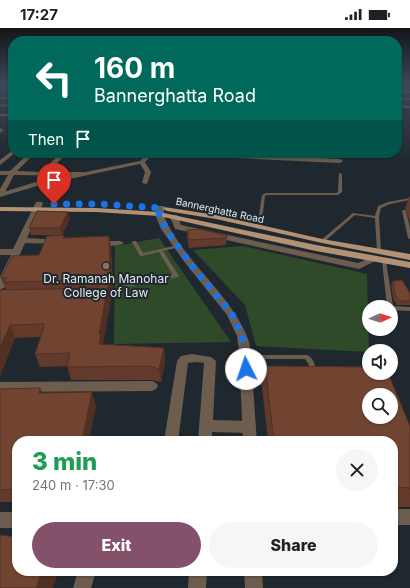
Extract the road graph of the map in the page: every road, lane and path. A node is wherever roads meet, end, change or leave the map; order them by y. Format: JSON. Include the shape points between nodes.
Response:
{"nodes":[{"id":1,"x":8,"y":156,"type":"edge"},
{"id":2,"x":27,"y":158,"type":"edge"},
{"id":3,"x":59,"y":158,"type":"edge"},
{"id":4,"x":146,"y":158,"type":"edge"},
{"id":5,"x":302,"y":158,"type":"edge"},
{"id":6,"x":340,"y":161,"type":"dead end"},
{"id":7,"x":142,"y":162,"type":"junction"},
{"id":8,"x":0,"y":163,"type":"edge"},
{"id":9,"x":0,"y":173,"type":"edge"},
{"id":10,"x":12,"y":173,"type":"junction"},
{"id":11,"x":43,"y":173,"type":"junction"},
{"id":12,"x":83,"y":174,"type":"junction"},
{"id":13,"x":340,"y":174,"type":"dead end"},
{"id":14,"x":145,"y":183,"type":"dead end"},
{"id":15,"x":0,"y":195,"type":"edge"},
{"id":16,"x":410,"y":199,"type":"edge"},
{"id":17,"x":0,"y":204,"type":"edge"},
{"id":18,"x":38,"y":207,"type":"junction"},
{"id":19,"x":0,"y":209,"type":"edge"},
{"id":20,"x":160,"y":211,"type":"junction"},
{"id":21,"x":404,"y":211,"type":"dead end"},
{"id":22,"x":174,"y":217,"type":"joint"},
{"id":23,"x":376,"y":217,"type":"junction"},
{"id":24,"x":259,"y":228,"type":"junction"},
{"id":25,"x":410,"y":238,"type":"edge"},
{"id":26,"x":22,"y":240,"type":"junction"},
{"id":27,"x":322,"y":241,"type":"junction"},
{"id":28,"x":67,"y":242,"type":"edge"},
{"id":29,"x":90,"y":242,"type":"edge"},
{"id":30,"x":134,"y":242,"type":"dead end"},
{"id":31,"x":120,"y":243,"type":"dead end"},
{"id":32,"x":178,"y":246,"type":"junction"},
{"id":33,"x":160,"y":250,"type":"junction"},
{"id":34,"x":0,"y":252,"type":"edge"},
{"id":35,"x":16,"y":252,"type":"junction"},
{"id":36,"x":377,"y":255,"type":"junction"},
{"id":37,"x":410,"y":257,"type":"edge"},
{"id":38,"x":384,"y":261,"type":"junction"},
{"id":39,"x":410,"y":265,"type":"edge"},
{"id":40,"x":127,"y":285,"type":"dead end"},
{"id":41,"x":0,"y":287,"type":"edge"},
{"id":42,"x":390,"y":300,"type":"edge"},
{"id":43,"x":398,"y":308,"type":"edge"},
{"id":44,"x":410,"y":309,"type":"edge"},
{"id":45,"x":245,"y":357,"type":"junction"},
{"id":46,"x":247,"y":382,"type":"junction"},
{"id":47,"x":276,"y":382,"type":"edge"},
{"id":48,"x":312,"y":382,"type":"edge"},
{"id":49,"x":152,"y":386,"type":"dead end"},
{"id":50,"x":0,"y":387,"type":"edge"},
{"id":51,"x":206,"y":426,"type":"junction"},
{"id":52,"x":249,"y":427,"type":"junction"},
{"id":53,"x":172,"y":436,"type":"edge"},
{"id":54,"x":206,"y":436,"type":"edge"},
{"id":55,"x":250,"y":436,"type":"edge"},
{"id":56,"x":398,"y":517,"type":"edge"},
{"id":57,"x":410,"y":517,"type":"edge"},
{"id":58,"x":0,"y":520,"type":"edge"},
{"id":59,"x":12,"y":520,"type":"edge"},
{"id":60,"x":86,"y":576,"type":"edge"},
{"id":61,"x":198,"y":576,"type":"edge"},
{"id":62,"x":253,"y":576,"type":"edge"},
{"id":63,"x":82,"y":588,"type":"edge"},
{"id":64,"x":197,"y":588,"type":"edge"},
{"id":65,"x":254,"y":588,"type":"edge"}],
"edges":[{"from":1,"to":8,"type":"street"},
{"from":2,"to":10,"type":"street"},
{"from":3,"to":11,"type":"street"},
{"from":4,"to":7,"type":"street"},
{"from":5,"to":6,"type":"street"},
{"from":7,"to":12,"type":"street"},
{"from":7,"to":14,"type":"street","via":[[148,172]]},
{"from":9,"to":10,"type":"street"},
{"from":10,"to":11,"type":"street"},
{"from":10,"to":15,"type":"street"},
{"from":11,"to":12,"type":"street"},
{"from":12,"to":15,"type":"street"},
{"from":13,"to":24,"type":"lane","via":[[340,192],[337,194],[263,196]]},
{"from":16,"to":23,"type":"lane","via":[[379,207]]},
{"from":17,"to":18,"type":"main road","name":"Bannerghatta Road"},
{"from":18,"to":19,"type":"main road","name":"Bannerghatta Road"},
{"from":18,"to":20,"type":"main road","name":"Bannerghatta Road"},
{"from":18,"to":26,"type":"street"},
{"from":20,"to":22,"type":"main road"},
{"from":20,"to":24,"type":"main road","name":"Bannerghatta Road","via":[[216,217]]},
{"from":20,"to":32,"type":"street","via":[[166,229]]},
{"from":21,"to":25,"type":"lane"},
{"from":22,"to":36,"type":"street","via":[[178,227],[359,266]]},
{"from":23,"to":27,"type":"lane","via":[[354,214]]},
{"from":23,"to":36,"type":"lane"},
{"from":24,"to":27,"type":"main road","name":"Bannerghatta Road"},
{"from":26,"to":28,"type":"street"},
{"from":26,"to":35,"type":"street"},
{"from":27,"to":36,"type":"main road","name":"Bannerghatta Road"},
{"from":29,"to":31,"type":"street"},
{"from":30,"to":33,"type":"lane","via":[[142,255]]},
{"from":32,"to":33,"type":"lane"},
{"from":32,"to":45,"type":"street","via":[[232,314],[242,336]]},
{"from":33,"to":40,"type":"lane","via":[[176,276]]},
{"from":34,"to":35,"type":"street"},
{"from":35,"to":41,"type":"street"},
{"from":36,"to":37,"type":"main road","name":"Bannerghatta Road"},
{"from":36,"to":38,"type":"main road"},
{"from":38,"to":39,"type":"main road"},
{"from":38,"to":42,"type":"lane"},
{"from":43,"to":44,"type":"lane"},
{"from":45,"to":46,"type":"street"},
{"from":45,"to":48,"type":"lane","via":[[307,357],[311,362],[315,379]]},
{"from":46,"to":47,"type":"lane"},
{"from":46,"to":52,"type":"street"},
{"from":49,"to":50,"type":"street"},
{"from":51,"to":52,"type":"street"},
{"from":51,"to":53,"type":"street","via":[[210,361],[207,358],[187,358],[183,361]]},
{"from":51,"to":54,"type":"street"},
{"from":52,"to":55,"type":"street"},
{"from":56,"to":57,"type":"street"},
{"from":58,"to":59,"type":"street"},
{"from":60,"to":63,"type":"street"},
{"from":61,"to":64,"type":"street"},
{"from":62,"to":65,"type":"street"}]}
